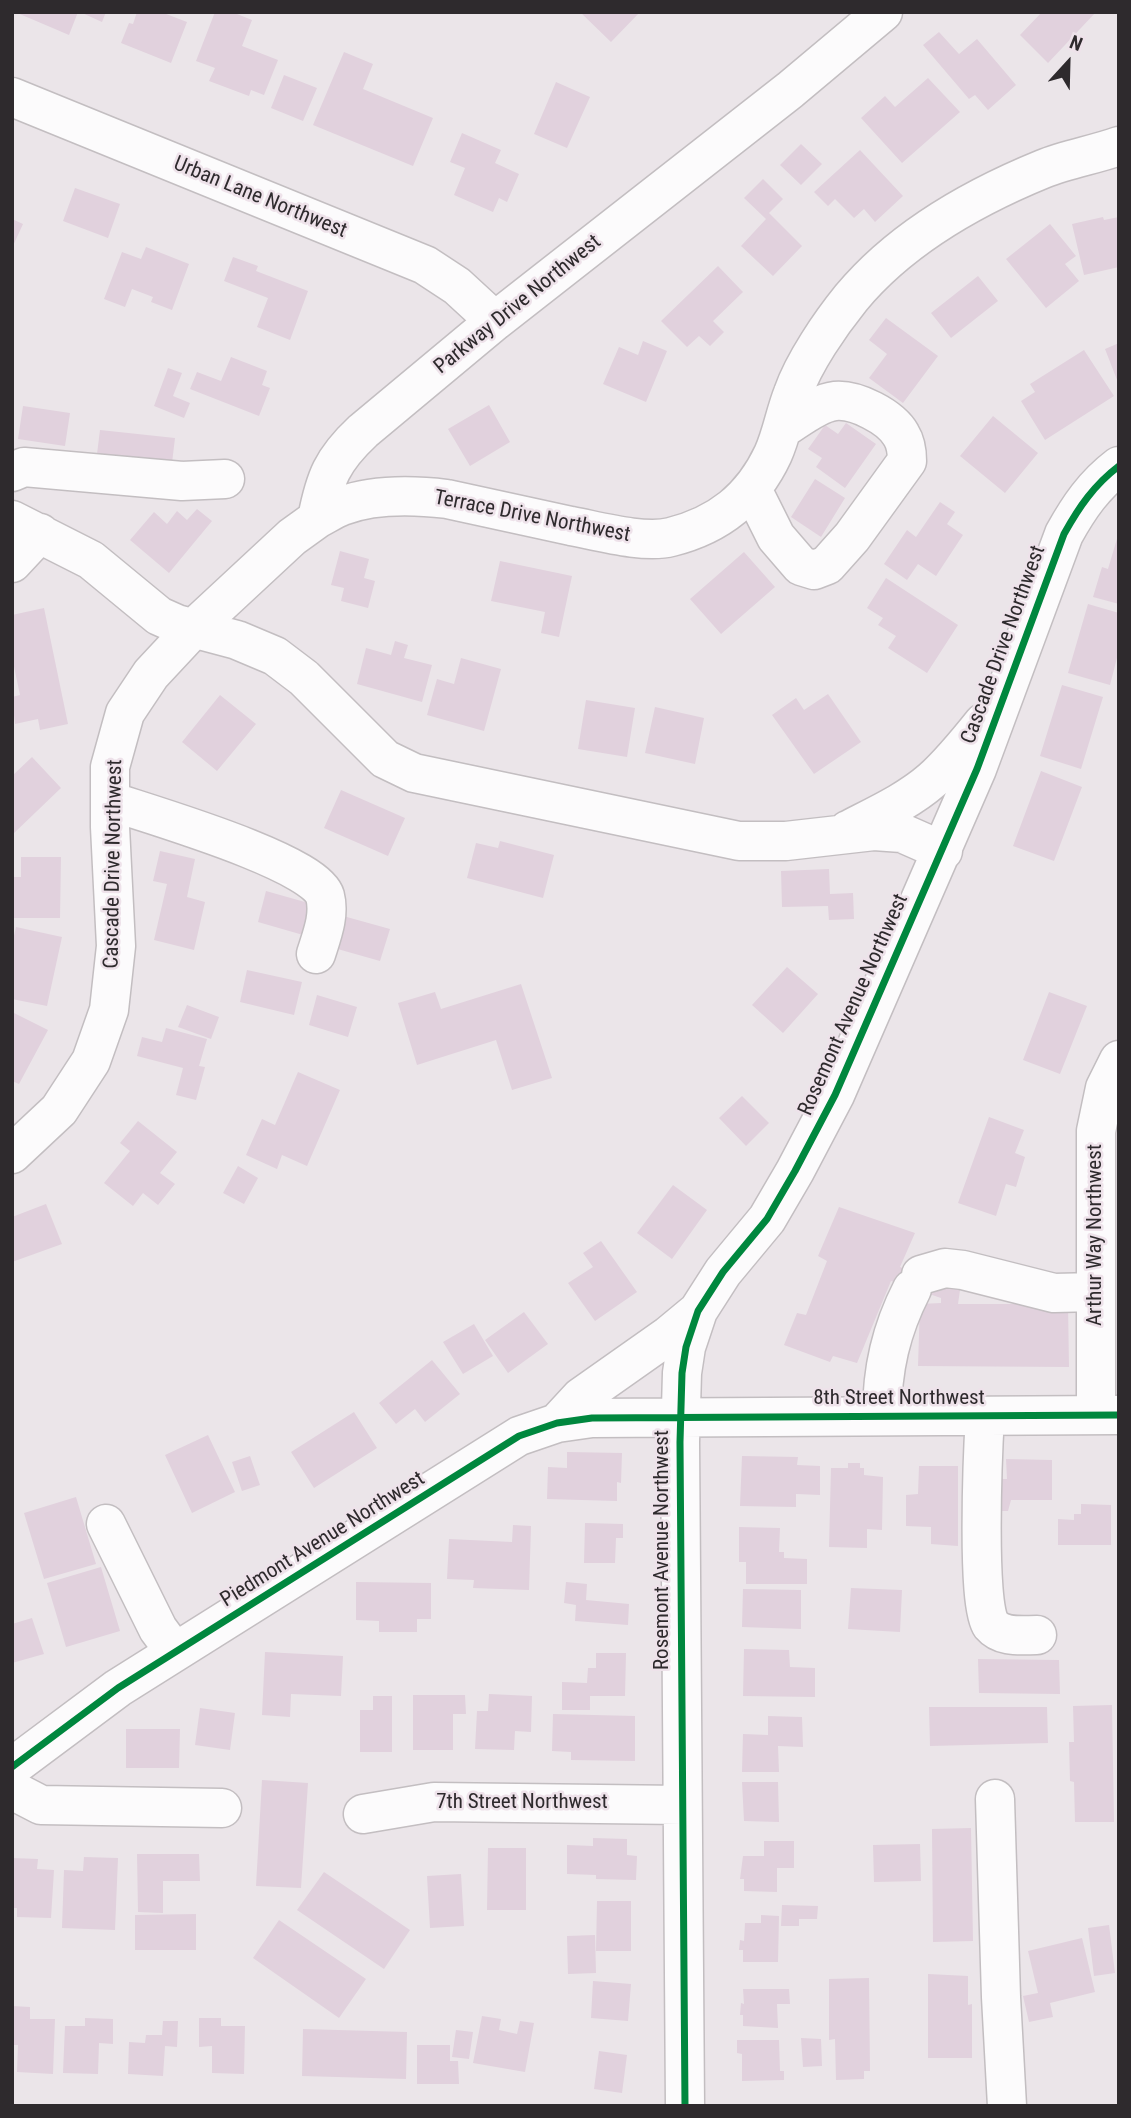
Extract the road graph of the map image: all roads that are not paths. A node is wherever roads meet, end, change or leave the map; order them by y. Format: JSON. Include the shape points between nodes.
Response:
{"nodes":[{"id":1,"x":883,"y":12,"type":"edge"},
{"id":2,"x":12,"y":97,"type":"edge"},
{"id":3,"x":1119,"y":146,"type":"edge"},
{"id":4,"x":495,"y":321,"type":"junction"},
{"id":5,"x":782,"y":429,"type":"junction"},
{"id":6,"x":1119,"y":466,"type":"edge"},
{"id":7,"x":12,"y":472,"type":"edge"},
{"id":8,"x":225,"y":479,"type":"dead end"},
{"id":9,"x":752,"y":489,"type":"junction"},
{"id":10,"x":317,"y":519,"type":"junction"},
{"id":11,"x":26,"y":526,"type":"edge"},
{"id":12,"x":12,"y":563,"type":"edge"},
{"id":13,"x":193,"y":629,"type":"junction"},
{"id":14,"x":1002,"y":700,"type":"junction"},
{"id":15,"x":110,"y":801,"type":"junction"},
{"id":16,"x":836,"y":836,"type":"junction"},
{"id":17,"x":943,"y":851,"type":"junction"},
{"id":18,"x":316,"y":954,"type":"dead end"},
{"id":19,"x":1119,"y":1060,"type":"edge"},
{"id":20,"x":1109,"y":1114,"type":"edge"},
{"id":21,"x":13,"y":1150,"type":"edge"},
{"id":22,"x":1104,"y":1302,"type":"edge"},
{"id":23,"x":698,"y":1311,"type":"junction"},
{"id":24,"x":1107,"y":1366,"type":"edge"},
{"id":25,"x":1107,"y":1415,"type":"edge"},
{"id":26,"x":882,"y":1416,"type":"junction"},
{"id":27,"x":985,"y":1416,"type":"junction"},
{"id":28,"x":680,"y":1418,"type":"junction"},
{"id":29,"x":557,"y":1423,"type":"junction"},
{"id":30,"x":106,"y":1524,"type":"dead end"},
{"id":31,"x":1037,"y":1634,"type":"dead end"},
{"id":32,"x":175,"y":1652,"type":"junction"},
{"id":33,"x":12,"y":1767,"type":"edge"},
{"id":34,"x":12,"y":1790,"type":"edge"},
{"id":35,"x":995,"y":1800,"type":"dead end"},
{"id":36,"x":682,"y":1805,"type":"junction"},
{"id":37,"x":222,"y":1808,"type":"dead end"},
{"id":38,"x":363,"y":1814,"type":"dead end"},
{"id":39,"x":685,"y":2106,"type":"edge"},
{"id":40,"x":1007,"y":2106,"type":"edge"}],
"edges":[{"from":1,"to":4,"type":"street","name":"Parkway Drive Northwest","via":[[782,97]]},
{"from":2,"to":4,"type":"street","name":"Urban Lane Northwest","via":[[425,265],[457,286]]},
{"from":3,"to":5,"type":"street","name":"Terrace Drive Northwest","via":[[1043,169],[985,197],[939,221],[892,257],[851,298],[820,343],[794,391]]},
{"from":4,"to":10,"type":"street","name":"Parkway Drive Northwest","via":[[345,448],[330,470]]},
{"from":5,"to":9,"type":"street","name":"Terrace Drive Northwest"},
{"from":5,"to":9,"type":"street","via":[[821,406],[835,401],[852,403],[874,410],[901,433],[907,461],[852,537],[827,565],[814,570],[802,565],[776,537]]},
{"from":6,"to":14,"type":"street","name":"Cascade Drive Northwest","via":[[1081,503],[1064,534]]},
{"from":7,"to":8,"type":"street","via":[[24,467],[182,481]]},
{"from":9,"to":10,"type":"street","name":"Terrace Drive Northwest","via":[[705,527],[667,538],[621,536],[421,496],[364,501]]},
{"from":10,"to":13,"type":"street"},
{"from":11,"to":12,"type":"street"},
{"from":11,"to":13,"type":"street","via":[[91,559],[159,616]]},
{"from":13,"to":15,"type":"street","name":"Cascade Drive Northwest","via":[[151,674],[124,713],[110,767]]},
{"from":13,"to":16,"type":"street","via":[[275,656],[304,678],[385,758],[414,773],[739,841]]},
{"from":14,"to":16,"type":"street","via":[[931,781]]},
{"from":14,"to":17,"type":"street","name":"Cascade Drive Northwest"},
{"from":15,"to":18,"type":"street","via":[[286,863],[313,881],[324,894],[326,918]]},
{"from":15,"to":21,"type":"street","name":"Cascade Drive Northwest","via":[[116,946],[109,1010],[91,1061],[59,1110]]},
{"from":16,"to":17,"type":"street","via":[[901,833]]},
{"from":17,"to":23,"type":"street","name":"Rosemont Avenue Northwest","via":[[835,1095],[795,1171],[767,1219]]},
{"from":19,"to":20,"type":"street","name":"Arthur Way Northwest","via":[[1105,1088]]},
{"from":20,"to":22,"type":"street","name":"Arthur Way Northwest","via":[[1096,1130]]},
{"from":22,"to":24,"type":"street","name":"Arthur Way Northwest"},
{"from":22,"to":26,"type":"street","via":[[945,1268],[917,1282],[898,1315],[883,1371]]},
{"from":23,"to":28,"type":"street","name":"Rosemont Avenue Northwest","via":[[686,1347]]},
{"from":23,"to":29,"type":"street","via":[[580,1397]]},
{"from":24,"to":25,"type":"street","name":"Arthur Way Northwest"},
{"from":25,"to":27,"type":"street","name":"8th Street Northwest"},
{"from":26,"to":27,"type":"street","name":"8th Street Northwest"},
{"from":26,"to":28,"type":"street","name":"8th Street Northwest"},
{"from":27,"to":31,"type":"street","via":[[982,1483],[988,1618],[993,1627],[1009,1635]]},
{"from":28,"to":29,"type":"street","name":"Piedmont Avenue Northwest","via":[[592,1418]]},
{"from":28,"to":36,"type":"street","name":"Rosemont Avenue Northwest"},
{"from":29,"to":32,"type":"street","name":"Piedmont Avenue Northwest","via":[[519,1436]]},
{"from":30,"to":32,"type":"street","via":[[158,1629]]},
{"from":32,"to":33,"type":"street","name":"Piedmont Avenue Northwest"},
{"from":34,"to":37,"type":"street","via":[[41,1805]]},
{"from":35,"to":40,"type":"street"},
{"from":36,"to":38,"type":"street","name":"7th Street Northwest","via":[[434,1802]]},
{"from":36,"to":39,"type":"street","name":"Rosemont Avenue Northwest"}]}
